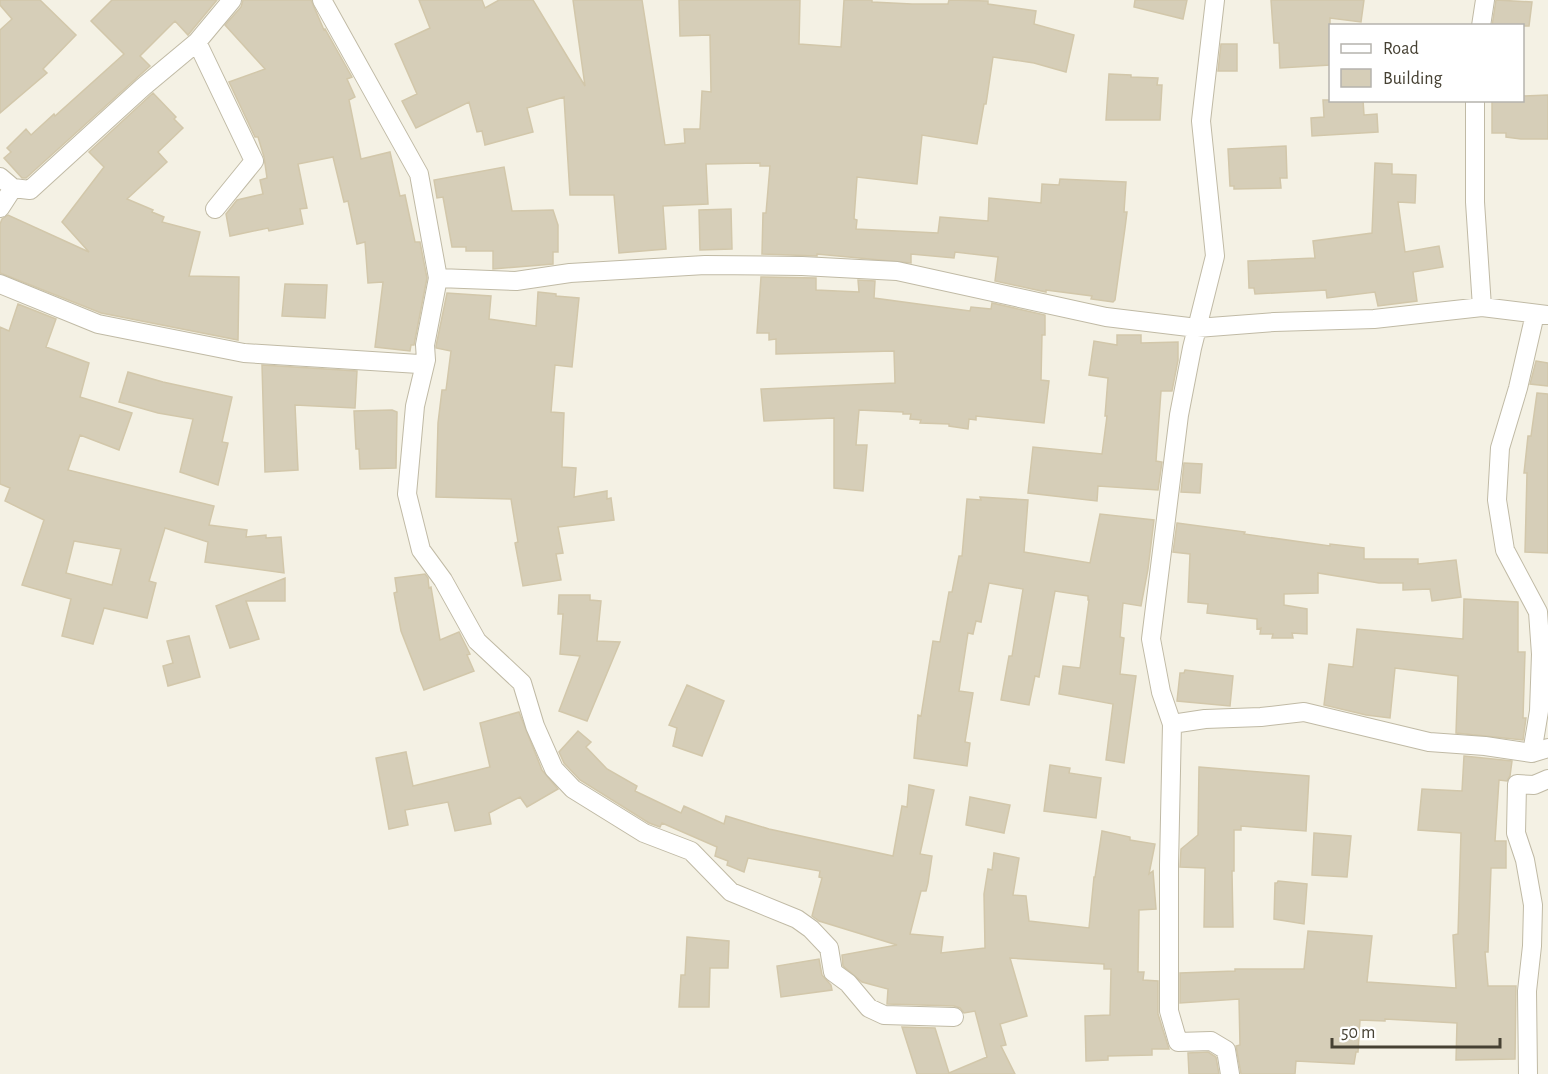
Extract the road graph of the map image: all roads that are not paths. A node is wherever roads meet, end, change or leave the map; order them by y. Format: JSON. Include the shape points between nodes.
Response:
{"nodes":[{"id":1,"x":232,"y":0,"type":"edge"},
{"id":2,"x":322,"y":0,"type":"edge"},
{"id":3,"x":1215,"y":0,"type":"edge"},
{"id":4,"x":1485,"y":0,"type":"edge"},
{"id":5,"x":1481,"y":24,"type":"edge"},
{"id":6,"x":197,"y":42,"type":"junction"},
{"id":7,"x":1475,"y":102,"type":"edge"},
{"id":8,"x":6,"y":182,"type":"edge"},
{"id":9,"x":0,"y":208,"type":"edge"},
{"id":10,"x":215,"y":209,"type":"dead end"},
{"id":11,"x":438,"y":278,"type":"junction"},
{"id":12,"x":0,"y":284,"type":"edge"},
{"id":13,"x":1482,"y":307,"type":"junction"},
{"id":14,"x":1541,"y":315,"type":"edge"},
{"id":15,"x":1197,"y":328,"type":"junction"},
{"id":16,"x":426,"y":360,"type":"junction"},
{"id":17,"x":1172,"y":724,"type":"junction"},
{"id":18,"x":1540,"y":751,"type":"edge"},
{"id":19,"x":1548,"y":779,"type":"edge"},
{"id":20,"x":954,"y":1017,"type":"dead end"},
{"id":21,"x":1230,"y":1074,"type":"edge"},
{"id":22,"x":1528,"y":1074,"type":"edge"}],
"edges":[{"from":1,"to":6,"type":"street"},
{"from":2,"to":11,"type":"street","via":[[419,174]]},
{"from":3,"to":15,"type":"street","via":[[1201,121],[1215,256]]},
{"from":4,"to":5,"type":"street"},
{"from":6,"to":8,"type":"street","via":[[30,190]]},
{"from":6,"to":10,"type":"street","via":[[254,161]]},
{"from":7,"to":13,"type":"street","via":[[1475,202]]},
{"from":8,"to":9,"type":"street"},
{"from":11,"to":15,"type":"street","via":[[516,281],[570,273],[705,265],[897,271],[1106,317]]},
{"from":11,"to":16,"type":"street","via":[[425,345]]},
{"from":12,"to":16,"type":"street","via":[[98,324],[244,353],[419,364]]},
{"from":13,"to":14,"type":"street"},
{"from":13,"to":15,"type":"street","via":[[1374,319]]},
{"from":14,"to":18,"type":"street","via":[[1500,448],[1497,500],[1505,550],[1538,612]]},
{"from":15,"to":17,"type":"street","via":[[1179,415],[1151,639],[1161,692]]},
{"from":16,"to":20,"type":"street","via":[[415,406],[407,494],[421,550],[443,580],[477,641],[522,683],[554,769],[573,789],[610,814],[644,834],[691,851],[731,892],[812,929],[829,948],[833,972],[869,1008],[884,1015]]},
{"from":17,"to":18,"type":"street","via":[[1304,712],[1429,742]]},
{"from":17,"to":21,"type":"street","via":[[1169,1011],[1178,1042],[1211,1041],[1226,1050]]},
{"from":19,"to":22,"type":"street","via":[[1534,785],[1517,784],[1516,833],[1533,905],[1527,991]]}]}
